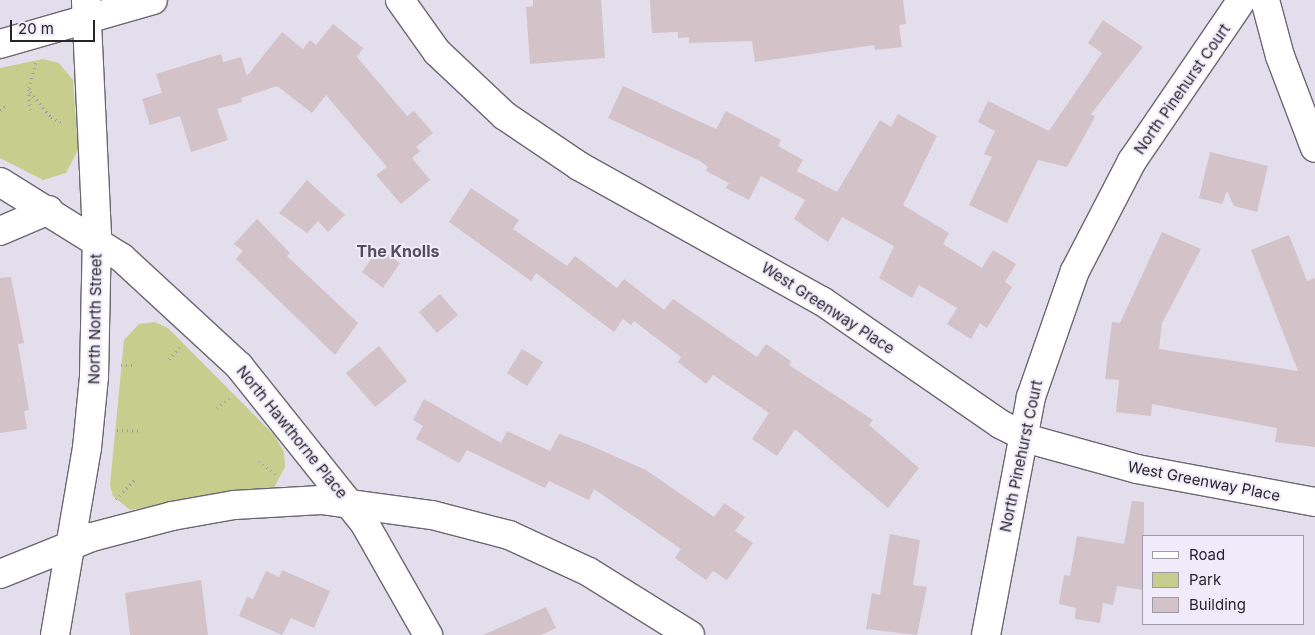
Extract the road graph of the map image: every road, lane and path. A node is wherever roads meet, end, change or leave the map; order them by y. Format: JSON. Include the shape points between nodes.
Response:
{"nodes":[{"id":1,"x":153,"y":0,"type":"edge"},
{"id":2,"x":400,"y":0,"type":"edge"},
{"id":3,"x":1242,"y":0,"type":"edge"},
{"id":4,"x":1265,"y":0,"type":"edge"},
{"id":5,"x":87,"y":10,"type":"edge"},
{"id":6,"x":0,"y":44,"type":"edge"},
{"id":7,"x":36,"y":60,"type":"dead end"},
{"id":8,"x":30,"y":92,"type":"junction"},
{"id":9,"x":7,"y":105,"type":"dead end"},
{"id":10,"x":0,"y":110,"type":"edge"},
{"id":11,"x":30,"y":110,"type":"dead end"},
{"id":12,"x":71,"y":124,"type":"dead end"},
{"id":13,"x":1315,"y":148,"type":"edge"},
{"id":14,"x":0,"y":182,"type":"edge"},
{"id":15,"x":49,"y":210,"type":"junction"},
{"id":16,"x":0,"y":231,"type":"edge"},
{"id":17,"x":97,"y":240,"type":"junction"},
{"id":18,"x":175,"y":352,"type":"dead end"},
{"id":19,"x":169,"y":359,"type":"dead end"},
{"id":20,"x":129,"y":364,"type":"dead end"},
{"id":21,"x":136,"y":365,"type":"dead end"},
{"id":22,"x":225,"y":402,"type":"dead end"},
{"id":23,"x":217,"y":408,"type":"dead end"},
{"id":24,"x":117,"y":430,"type":"dead end"},
{"id":25,"x":142,"y":431,"type":"dead end"},
{"id":26,"x":1023,"y":436,"type":"junction"},
{"id":27,"x":259,"y":461,"type":"dead end"},
{"id":28,"x":272,"y":469,"type":"dead end"},
{"id":29,"x":136,"y":478,"type":"dead end"},
{"id":30,"x":116,"y":499,"type":"dead end"},
{"id":31,"x":1315,"y":502,"type":"edge"},
{"id":32,"x":350,"y":503,"type":"junction"},
{"id":33,"x":70,"y":544,"type":"junction"},
{"id":34,"x":0,"y":574,"type":"edge"},
{"id":35,"x":55,"y":635,"type":"edge"},
{"id":36,"x":428,"y":635,"type":"edge"},
{"id":37,"x":690,"y":635,"type":"edge"},
{"id":38,"x":986,"y":635,"type":"edge"}],
"edges":[{"from":1,"to":5,"type":"street"},
{"from":2,"to":26,"type":"street","name":"West Greenway Place","via":[[419,31],[452,68],[543,142],[806,291],[978,411]]},
{"from":3,"to":26,"type":"street","name":"North Pinehurst Court","via":[[1132,161],[1088,242],[1035,380]]},
{"from":4,"to":13,"type":"street","via":[[1280,56]]},
{"from":5,"to":6,"type":"street"},
{"from":5,"to":17,"type":"street","name":"North North Street"},
{"from":7,"to":8,"type":"path"},
{"from":8,"to":11,"type":"path"},
{"from":8,"to":12,"type":"path","via":[[51,117]]},
{"from":9,"to":10,"type":"path"},
{"from":14,"to":15,"type":"street","name":"North Hawthorne Place"},
{"from":15,"to":16,"type":"street"},
{"from":15,"to":17,"type":"street","name":"North Hawthorne Place"},
{"from":17,"to":32,"type":"street","name":"North Hawthorne Place","via":[[143,275],[233,360]]},
{"from":17,"to":33,"type":"street","name":"North North Street","via":[[92,402]]},
{"from":18,"to":19,"type":"path"},
{"from":20,"to":21,"type":"path"},
{"from":22,"to":23,"type":"path"},
{"from":24,"to":25,"type":"path"},
{"from":26,"to":31,"type":"street","name":"West Greenway Place","via":[[1156,473]]},
{"from":26,"to":38,"type":"street","name":"North Pinehurst Court"},
{"from":27,"to":28,"type":"path"},
{"from":29,"to":30,"type":"path"},
{"from":32,"to":33,"type":"street","via":[[285,500],[215,508],[123,528]]},
{"from":32,"to":36,"type":"street","name":"North Hawthorne Place","via":[[381,549]]},
{"from":32,"to":37,"type":"street","via":[[450,519],[525,542],[608,583]]},
{"from":33,"to":34,"type":"street"},
{"from":33,"to":35,"type":"street","name":"North North Street"}]}
